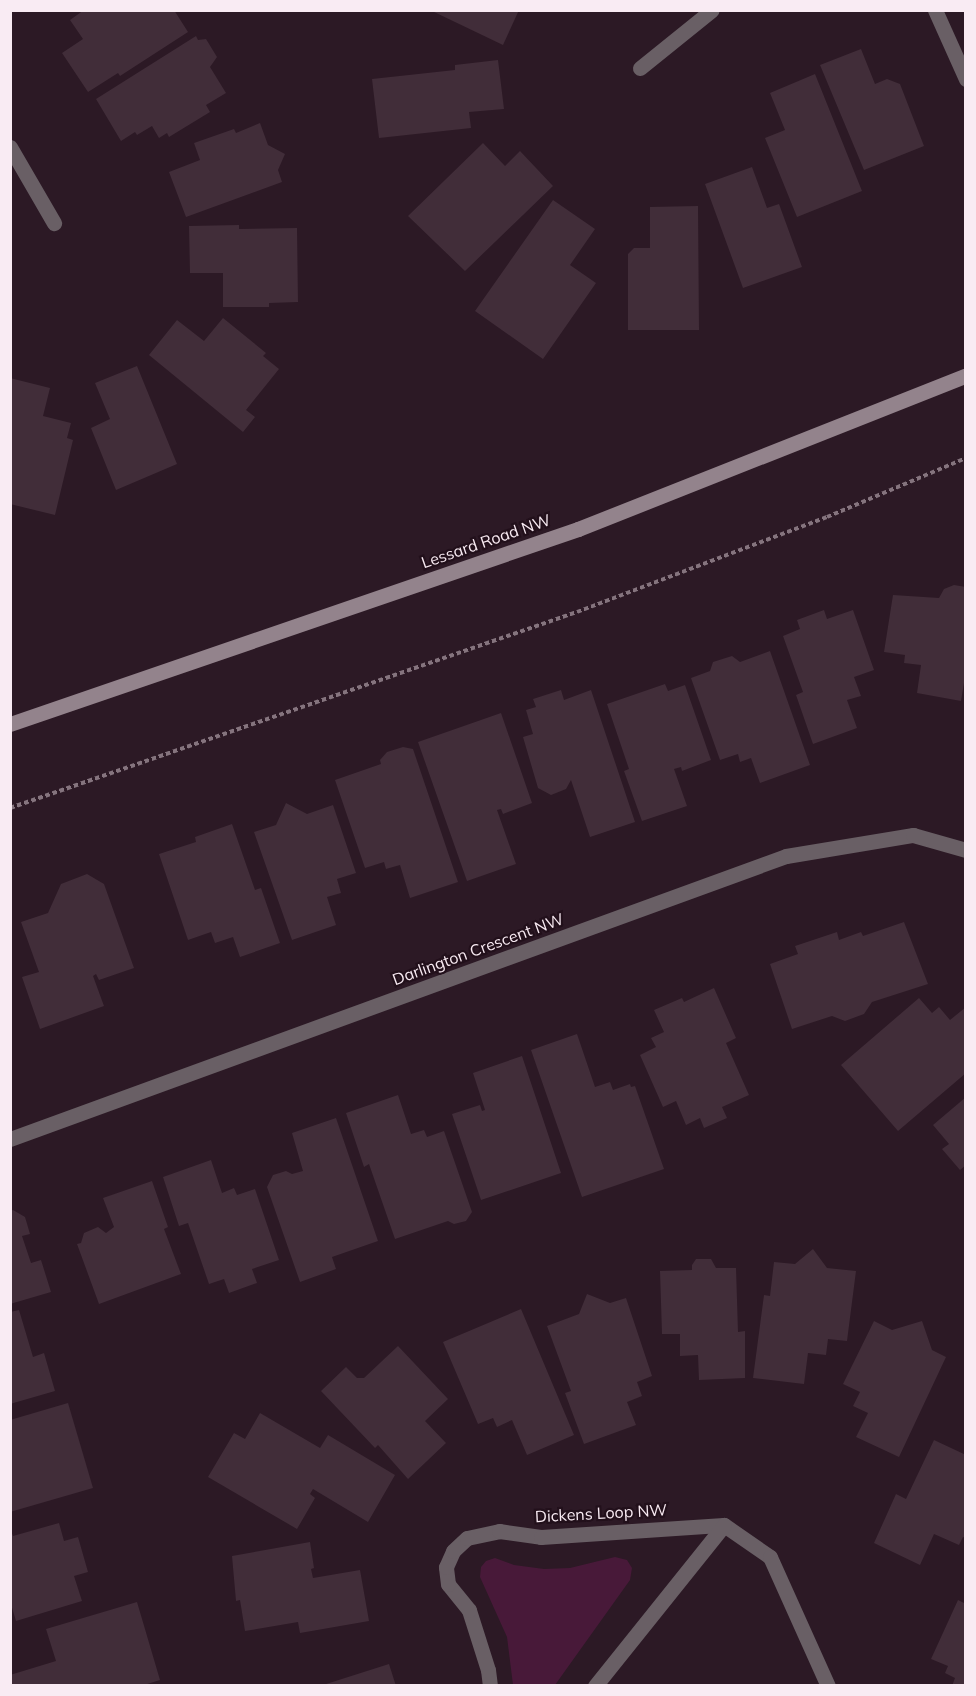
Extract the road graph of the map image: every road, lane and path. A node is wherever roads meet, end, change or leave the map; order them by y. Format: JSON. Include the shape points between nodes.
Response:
{"nodes":[{"id":1,"x":712,"y":10,"type":"edge"},
{"id":2,"x":935,"y":10,"type":"edge"},
{"id":3,"x":640,"y":68,"type":"dead end"},
{"id":4,"x":966,"y":79,"type":"edge"},
{"id":5,"x":10,"y":147,"type":"edge"},
{"id":6,"x":54,"y":224,"type":"dead end"},
{"id":7,"x":966,"y":375,"type":"edge"},
{"id":8,"x":966,"y":458,"type":"edge"},
{"id":9,"x":10,"y":724,"type":"edge"},
{"id":10,"x":10,"y":808,"type":"edge"},
{"id":11,"x":966,"y":850,"type":"edge"},
{"id":12,"x":10,"y":1139,"type":"edge"},
{"id":13,"x":724,"y":1525,"type":"junction"},
{"id":14,"x":490,"y":1686,"type":"edge"},
{"id":15,"x":596,"y":1686,"type":"edge"},
{"id":16,"x":828,"y":1686,"type":"edge"}],
"edges":[{"from":1,"to":3,"type":"street"},
{"from":2,"to":4,"type":"street"},
{"from":5,"to":6,"type":"street"},
{"from":7,"to":9,"type":"main road","name":"Lessard Road NW","via":[[578,529]]},
{"from":8,"to":10,"type":"path","via":[[827,517],[577,612]]},
{"from":11,"to":12,"type":"street","name":"Darlington Crescent NW","via":[[913,835],[786,856]]},
{"from":13,"to":14,"type":"street","name":"Dickens Loop NW","via":[[541,1537],[499,1531],[467,1538],[453,1551],[446,1566],[448,1584],[468,1610],[489,1670]]},
{"from":13,"to":15,"type":"street"},
{"from":13,"to":16,"type":"street","via":[[770,1557]]}]}
